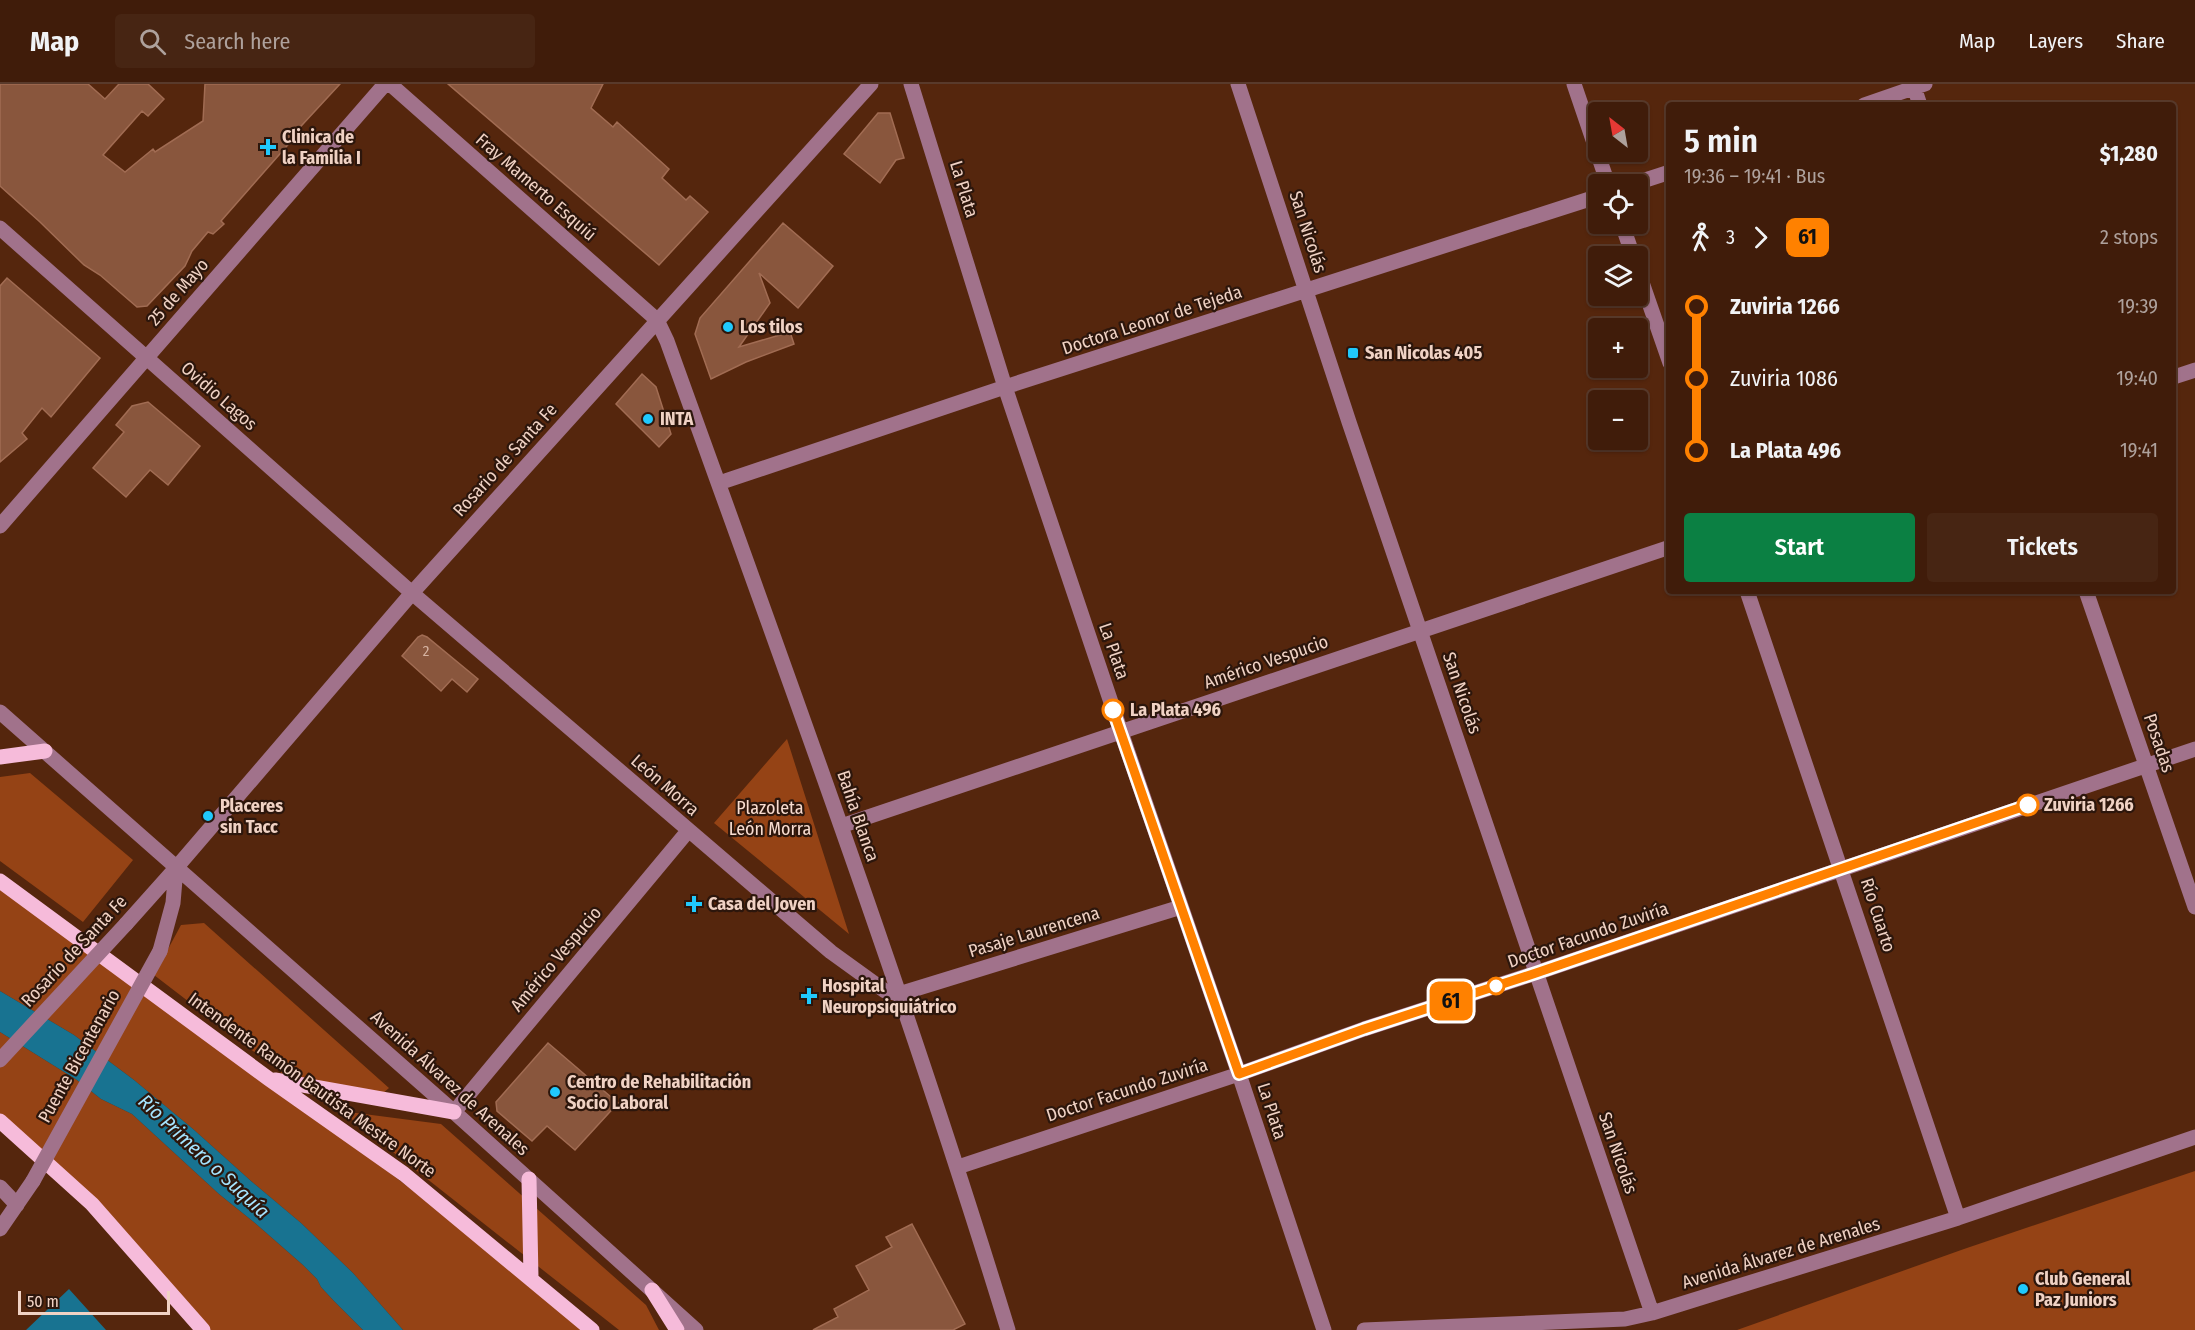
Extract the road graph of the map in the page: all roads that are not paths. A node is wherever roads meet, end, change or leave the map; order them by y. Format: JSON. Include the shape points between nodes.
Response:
{"nodes":[{"id":1,"x":385,"y":84,"type":"edge"},
{"id":2,"x":390,"y":84,"type":"edge"},
{"id":3,"x":871,"y":84,"type":"edge"},
{"id":4,"x":910,"y":84,"type":"edge"},
{"id":5,"x":1238,"y":84,"type":"edge"},
{"id":6,"x":1574,"y":84,"type":"edge"},
{"id":7,"x":1918,"y":85,"type":"edge"},
{"id":8,"x":1872,"y":102,"type":"edge"},
{"id":9,"x":1920,"y":102,"type":"edge"},
{"id":10,"x":1666,"y":173,"type":"edge"},
{"id":11,"x":1605,"y":174,"type":"edge"},
{"id":12,"x":1648,"y":179,"type":"edge"},
{"id":13,"x":1588,"y":200,"type":"edge"},
{"id":14,"x":0,"y":228,"type":"edge"},
{"id":15,"x":1307,"y":291,"type":"junction"},
{"id":16,"x":1648,"y":300,"type":"edge"},
{"id":17,"x":657,"y":320,"type":"junction"},
{"id":18,"x":1666,"y":352,"type":"edge"},
{"id":19,"x":146,"y":358,"type":"junction"},
{"id":20,"x":2195,"y":370,"type":"edge"},
{"id":21,"x":2176,"y":376,"type":"edge"},
{"id":22,"x":1005,"y":387,"type":"junction"},
{"id":23,"x":718,"y":483,"type":"junction"},
{"id":24,"x":0,"y":526,"type":"edge"},
{"id":25,"x":1666,"y":548,"type":"edge"},
{"id":26,"x":412,"y":593,"type":"junction"},
{"id":27,"x":1748,"y":594,"type":"edge"},
{"id":28,"x":2087,"y":594,"type":"edge"},
{"id":29,"x":1420,"y":631,"type":"junction"},
{"id":30,"x":0,"y":712,"type":"edge"},
{"id":31,"x":1121,"y":732,"type":"junction"},
{"id":32,"x":2195,"y":749,"type":"edge"},
{"id":33,"x":45,"y":751,"type":"junction"},
{"id":34,"x":0,"y":757,"type":"edge"},
{"id":35,"x":2146,"y":765,"type":"junction"},
{"id":36,"x":841,"y":826,"type":"junction"},
{"id":37,"x":688,"y":831,"type":"junction"},
{"id":38,"x":176,"y":868,"type":"junction"},
{"id":39,"x":1842,"y":869,"type":"junction"},
{"id":40,"x":0,"y":882,"type":"edge"},
{"id":41,"x":1182,"y":907,"type":"junction"},
{"id":42,"x":2195,"y":907,"type":"edge"},
{"id":43,"x":1536,"y":973,"type":"junction"},
{"id":44,"x":899,"y":994,"type":"junction"},
{"id":45,"x":0,"y":1060,"type":"edge"},
{"id":46,"x":1239,"y":1074,"type":"junction"},
{"id":47,"x":270,"y":1079,"type":"junction"},
{"id":48,"x":454,"y":1112,"type":"junction"},
{"id":49,"x":0,"y":1121,"type":"edge"},
{"id":50,"x":2195,"y":1137,"type":"edge"},
{"id":51,"x":958,"y":1167,"type":"junction"},
{"id":52,"x":529,"y":1179,"type":"junction"},
{"id":53,"x":0,"y":1187,"type":"edge"},
{"id":54,"x":17,"y":1205,"type":"junction"},
{"id":55,"x":1958,"y":1218,"type":"junction"},
{"id":56,"x":0,"y":1229,"type":"edge"},
{"id":57,"x":531,"y":1278,"type":"junction"},
{"id":58,"x":652,"y":1290,"type":"junction"},
{"id":59,"x":1652,"y":1313,"type":"junction"},
{"id":60,"x":203,"y":1330,"type":"edge"},
{"id":61,"x":592,"y":1330,"type":"edge"},
{"id":62,"x":677,"y":1330,"type":"edge"},
{"id":63,"x":696,"y":1330,"type":"edge"},
{"id":64,"x":1008,"y":1330,"type":"edge"},
{"id":65,"x":1324,"y":1330,"type":"edge"},
{"id":66,"x":1364,"y":1330,"type":"edge"}],
"edges":[{"from":1,"to":19,"type":"street","name":"25 de Mayo"},
{"from":2,"to":17,"type":"street","name":"Fray Mamerto Esquiú"},
{"from":3,"to":17,"type":"street","name":"Rosario de Santa Fe"},
{"from":4,"to":22,"type":"street","name":"La Plata"},
{"from":5,"to":15,"type":"street","name":"San Nicolás"},
{"from":6,"to":11,"type":"street"},
{"from":7,"to":8,"type":"street"},
{"from":7,"to":9,"type":"street"},
{"from":10,"to":12,"type":"street"},
{"from":13,"to":15,"type":"street","name":"Doctora Leonor de Tejeda"},
{"from":14,"to":19,"type":"street","name":"Ovidio Lagos"},
{"from":15,"to":22,"type":"street","name":"Doctora Leonor de Tejeda"},
{"from":15,"to":29,"type":"street","name":"San Nicolás"},
{"from":16,"to":18,"type":"street"},
{"from":17,"to":23,"type":"street","name":"Bahía Blanca"},
{"from":17,"to":26,"type":"street","name":"Rosario de Santa Fe"},
{"from":19,"to":24,"type":"street","name":"25 de Mayo"},
{"from":19,"to":26,"type":"street","name":"Ovidio Lagos"},
{"from":20,"to":21,"type":"street"},
{"from":22,"to":23,"type":"street","name":"Doctora Leonor de Tejeda"},
{"from":22,"to":31,"type":"street","name":"La Plata"},
{"from":23,"to":36,"type":"street","name":"Bahía Blanca"},
{"from":25,"to":29,"type":"street","name":"Américo Vespucio"},
{"from":26,"to":37,"type":"street","name":"León Morra"},
{"from":26,"to":38,"type":"street","name":"Rosario de Santa Fe"},
{"from":27,"to":39,"type":"street","name":"Río Cuarto"},
{"from":28,"to":35,"type":"street","name":"Posadas"},
{"from":29,"to":31,"type":"street","name":"Américo Vespucio"},
{"from":29,"to":43,"type":"street","name":"San Nicolás"},
{"from":30,"to":33,"type":"street","name":"Avenida Álvarez de Arenales"},
{"from":31,"to":36,"type":"street","name":"Américo Vespucio"},
{"from":31,"to":41,"type":"street","name":"La Plata"},
{"from":32,"to":35,"type":"street","name":"Doctor Facundo Zuviría"},
{"from":33,"to":34,"type":"main road"},
{"from":33,"to":38,"type":"street","name":"Avenida Álvarez de Arenales"},
{"from":35,"to":39,"type":"street","name":"Doctor Facundo Zuviría"},
{"from":35,"to":42,"type":"street","name":"Posadas"},
{"from":36,"to":44,"type":"street","name":"Bahía Blanca"},
{"from":37,"to":44,"type":"street","name":"León Morra","via":[[850,968],[885,991]]},
{"from":37,"to":48,"type":"street","name":"Américo Vespucio"},
{"from":38,"to":45,"type":"street","name":"Rosario de Santa Fe","bridge":true},
{"from":38,"to":48,"type":"street","name":"Avenida Álvarez de Arenales"},
{"from":38,"to":54,"type":"street","name":"Puente Bicentenario","bridge":true,"via":[[173,903],[160,951]]},
{"from":39,"to":43,"type":"street","name":"Doctor Facundo Zuviría"},
{"from":39,"to":55,"type":"street","name":"Río Cuarto"},
{"from":40,"to":47,"type":"main road","name":"Intendente Ramón Bautista Mestre Norte"},
{"from":41,"to":44,"type":"street","name":"Pasaje Laurencena"},
{"from":41,"to":46,"type":"street","name":"La Plata"},
{"from":43,"to":46,"type":"street","name":"Doctor Facundo Zuviría"},
{"from":43,"to":59,"type":"street","name":"San Nicolás"},
{"from":44,"to":51,"type":"street","name":"Bahía Blanca"},
{"from":46,"to":51,"type":"street","name":"Doctor Facundo Zuviría"},
{"from":46,"to":65,"type":"street","name":"La Plata"},
{"from":47,"to":48,"type":"main road"},
{"from":47,"to":57,"type":"main road","name":"Intendente Ramón Bautista Mestre Norte","via":[[404,1174]]},
{"from":48,"to":52,"type":"street","name":"Avenida Álvarez de Arenales"},
{"from":49,"to":60,"type":"main road","via":[[92,1204]]},
{"from":50,"to":55,"type":"street","name":"Avenida Álvarez de Arenales"},
{"from":51,"to":64,"type":"street","name":"Bahía Blanca"},
{"from":52,"to":57,"type":"main road"},
{"from":52,"to":58,"type":"street","name":"Avenida Álvarez de Arenales"},
{"from":53,"to":54,"type":"street"},
{"from":54,"to":56,"type":"street"},
{"from":55,"to":59,"type":"street","name":"Avenida Álvarez de Arenales"},
{"from":57,"to":61,"type":"main road","name":"Intendente Ramón Bautista Mestre Norte"},
{"from":58,"to":62,"type":"main road"},
{"from":58,"to":63,"type":"street","name":"Avenida Álvarez de Arenales"},
{"from":59,"to":66,"type":"street","name":"Avenida Álvarez de Arenales","via":[[1625,1319]]}]}
